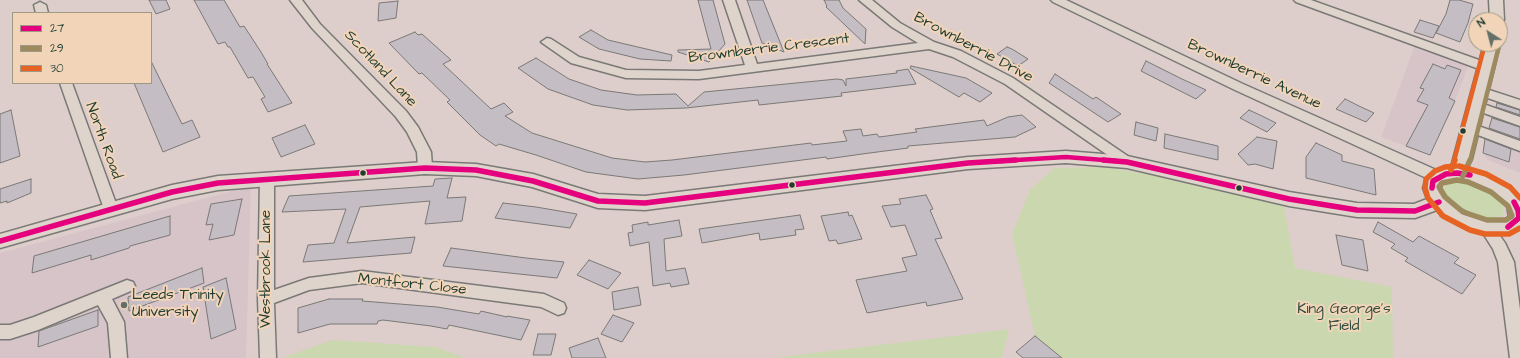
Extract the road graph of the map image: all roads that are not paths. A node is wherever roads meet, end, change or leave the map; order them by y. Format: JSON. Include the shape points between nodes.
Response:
{"nodes":[{"id":1,"x":296,"y":0,"type":"edge"},
{"id":2,"x":729,"y":0,"type":"edge"},
{"id":3,"x":866,"y":0,"type":"edge"},
{"id":4,"x":1057,"y":0,"type":"edge"},
{"id":5,"x":1300,"y":0,"type":"edge"},
{"id":6,"x":1496,"y":0,"type":"edge"},
{"id":7,"x":1497,"y":12,"type":"edge"},
{"id":8,"x":547,"y":42,"type":"dead end"},
{"id":9,"x":930,"y":45,"type":"junction"},
{"id":10,"x":1490,"y":52,"type":"edge"},
{"id":11,"x":1486,"y":67,"type":"junction"},
{"id":12,"x":752,"y":68,"type":"junction"},
{"id":13,"x":66,"y":84,"type":"edge"},
{"id":14,"x":1478,"y":98,"type":"junction"},
{"id":15,"x":1520,"y":105,"type":"edge"},
{"id":16,"x":1520,"y":122,"type":"edge"},
{"id":17,"x":1470,"y":127,"type":"junction"},
{"id":18,"x":1520,"y":146,"type":"edge"},
{"id":19,"x":1127,"y":162,"type":"junction"},
{"id":20,"x":425,"y":168,"type":"junction"},
{"id":21,"x":1457,"y":173,"type":"junction"},
{"id":22,"x":1438,"y":177,"type":"junction"},
{"id":23,"x":267,"y":179,"type":"junction"},
{"id":24,"x":1439,"y":202,"type":"junction"},
{"id":25,"x":111,"y":209,"type":"junction"},
{"id":26,"x":1519,"y":218,"type":"edge"},
{"id":27,"x":1486,"y":227,"type":"junction"},
{"id":28,"x":0,"y":242,"type":"edge"},
{"id":29,"x":127,"y":286,"type":"dead end"},
{"id":30,"x":102,"y":296,"type":"junction"},
{"id":31,"x":266,"y":299,"type":"junction"},
{"id":32,"x":558,"y":308,"type":"dead end"},
{"id":33,"x":0,"y":332,"type":"edge"},
{"id":34,"x":119,"y":358,"type":"edge"},
{"id":35,"x":268,"y":358,"type":"edge"},
{"id":36,"x":1518,"y":358,"type":"edge"}],
"edges":[{"from":1,"to":20,"type":"street","name":"Scotland Lane","via":[[316,26],[405,119],[424,152]]},
{"from":2,"to":12,"type":"street"},
{"from":3,"to":9,"type":"street","name":"Brownberrie Drive","via":[[896,24]]},
{"from":4,"to":22,"type":"street","name":"Brownberrie Avenue","via":[[1239,87]]},
{"from":5,"to":11,"type":"street"},
{"from":6,"to":7,"type":"street"},
{"from":8,"to":12,"type":"street","name":"Brownberrie Crescent","via":[[575,60],[626,74],[699,75]]},
{"from":9,"to":12,"type":"street","name":"Brownberrie Crescent"},
{"from":9,"to":19,"type":"street","name":"Brownberrie Drive","via":[[957,54],[1009,82]]},
{"from":10,"to":11,"type":"street"},
{"from":11,"to":14,"type":"street"},
{"from":13,"to":25,"type":"street","name":"North Road"},
{"from":14,"to":15,"type":"street"},
{"from":14,"to":16,"type":"street"},
{"from":14,"to":17,"type":"street"},
{"from":17,"to":18,"type":"street"},
{"from":17,"to":21,"type":"street"},
{"from":19,"to":20,"type":"street","via":[[1066,157],[968,163],[645,203],[598,201],[533,181],[476,170]]},
{"from":19,"to":24,"type":"street","via":[[1289,199],[1357,210],[1415,211]]},
{"from":20,"to":23,"type":"street"},
{"from":21,"to":22,"type":"street"},
{"from":21,"to":26,"type":"street","via":[[1470,175],[1495,186],[1514,202]]},
{"from":22,"to":24,"type":"street","via":[[1433,181],[1432,188]]},
{"from":23,"to":25,"type":"street","via":[[218,183],[172,192]]},
{"from":23,"to":31,"type":"street","name":"Westbrook Lane"},
{"from":24,"to":27,"type":"street","via":[[1460,218]]},
{"from":25,"to":28,"type":"street"},
{"from":26,"to":27,"type":"street","via":[[1508,227]]},
{"from":27,"to":36,"type":"street","via":[[1500,247],[1506,262]]},
{"from":29,"to":30,"type":"street"},
{"from":30,"to":33,"type":"street","via":[[38,323],[10,332]]},
{"from":30,"to":34,"type":"street","via":[[116,322]]},
{"from":31,"to":32,"type":"street","name":"Montfort Close","via":[[309,284],[362,277],[544,301]]},
{"from":31,"to":35,"type":"street","name":"Westbrook Lane"}]}
